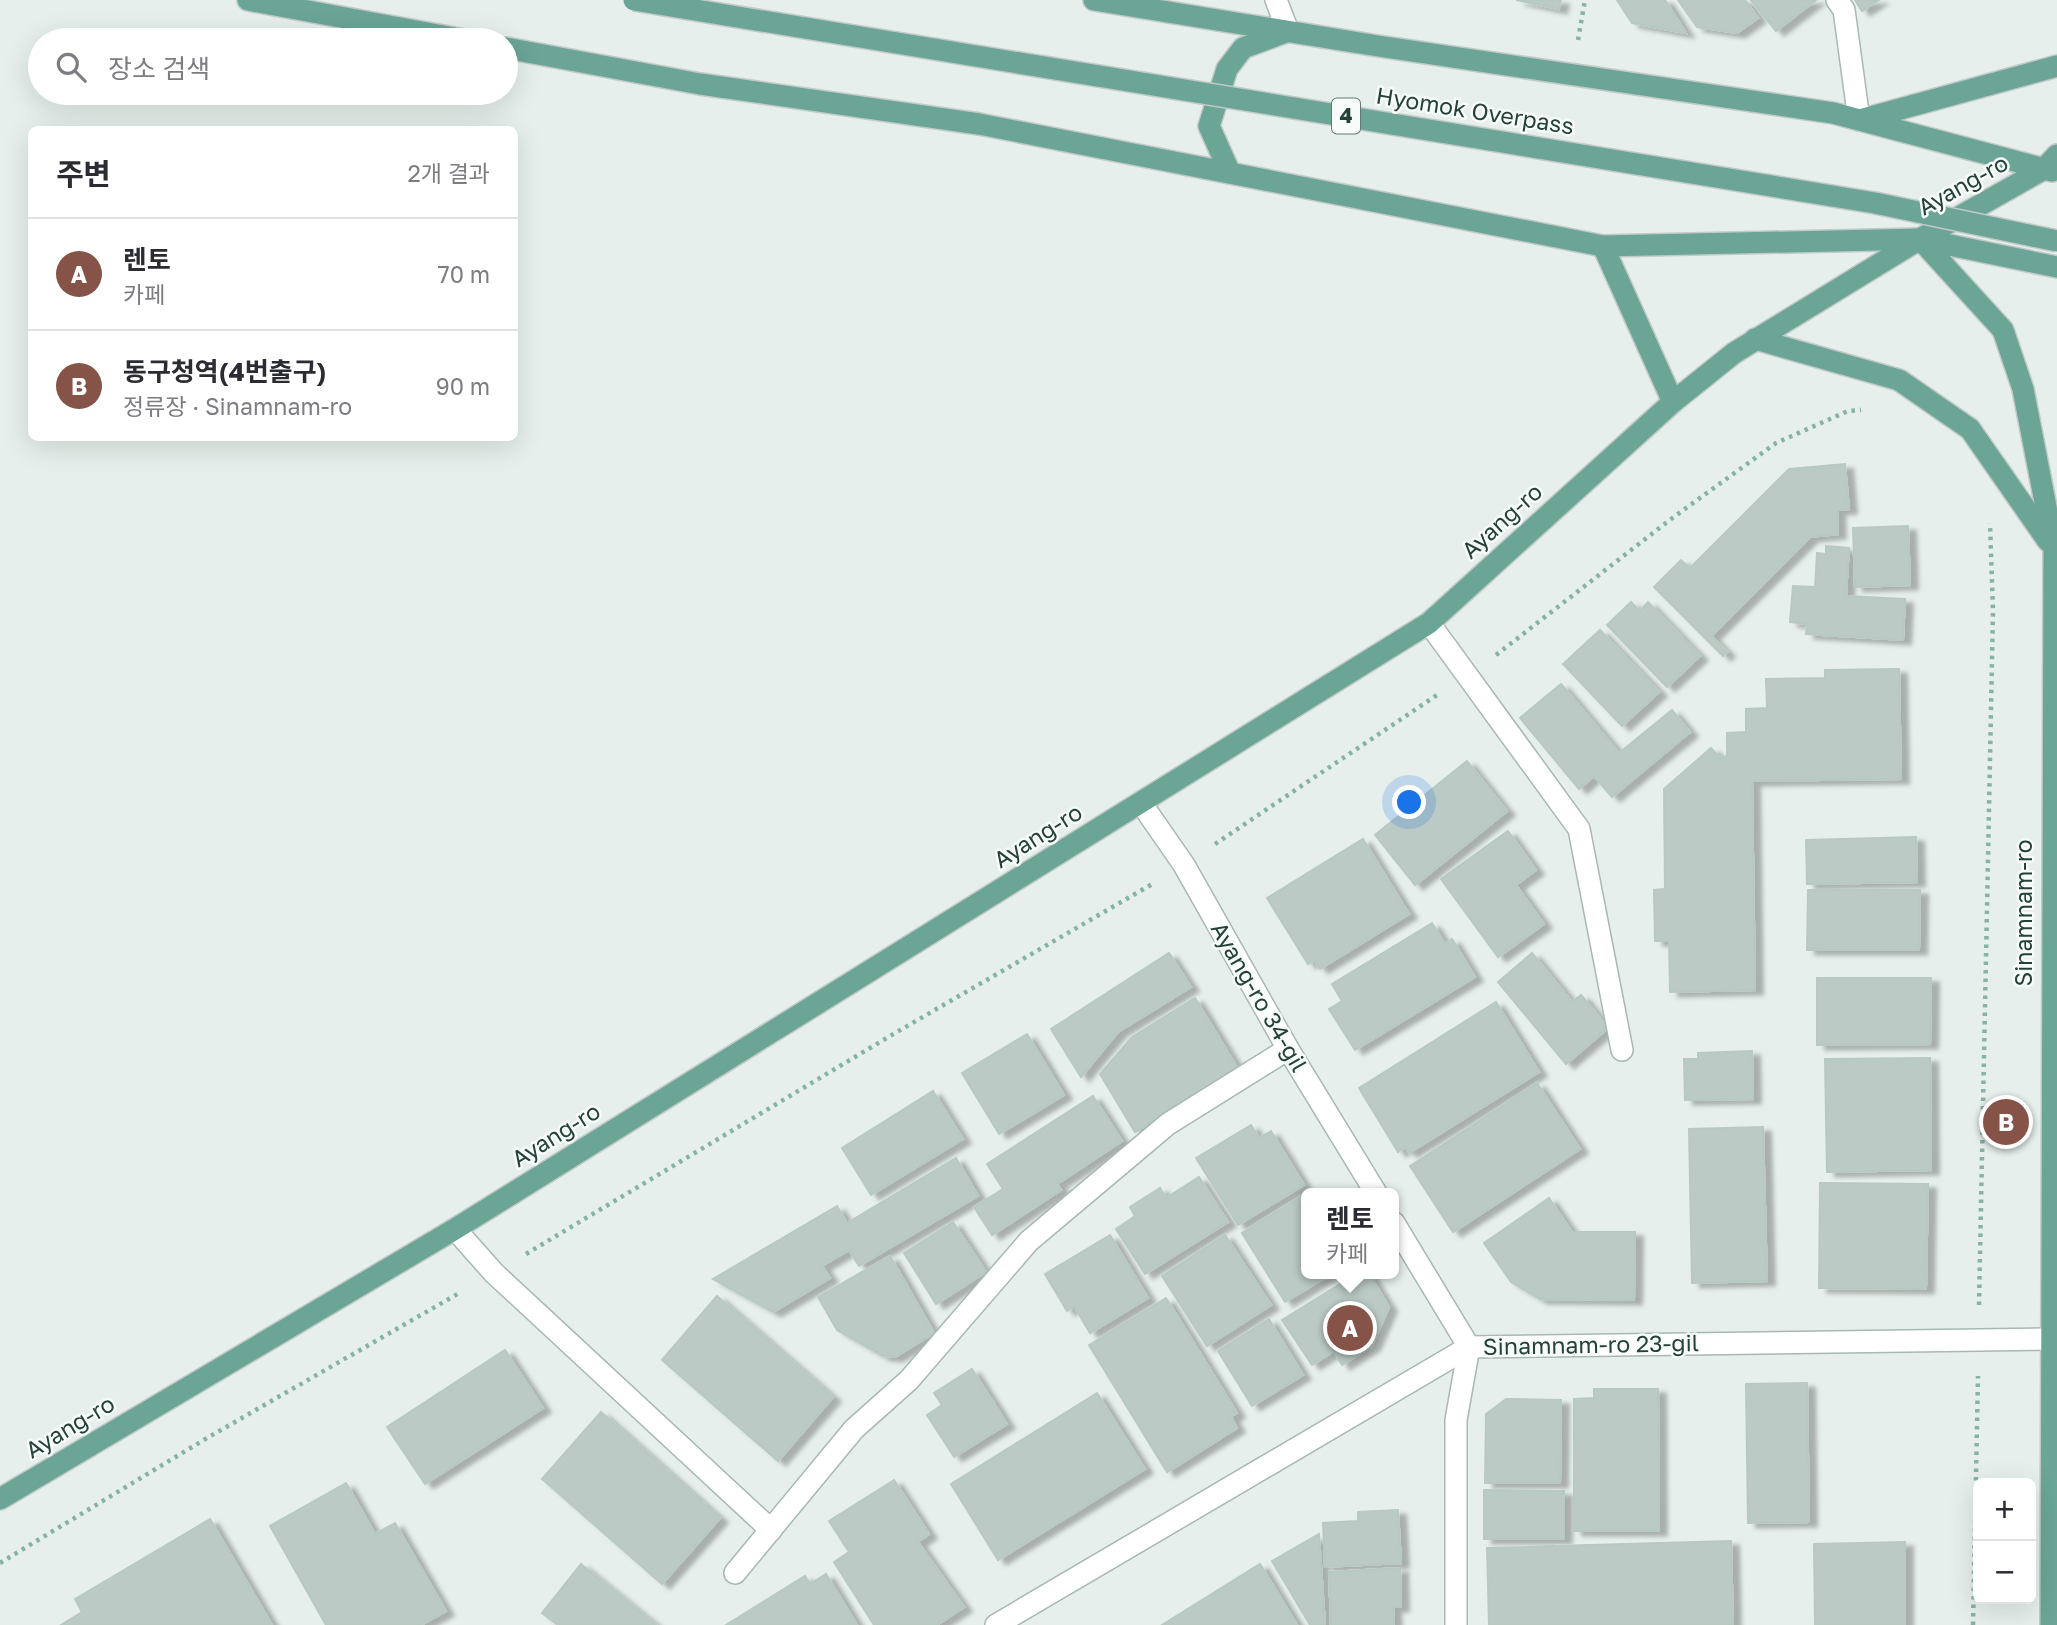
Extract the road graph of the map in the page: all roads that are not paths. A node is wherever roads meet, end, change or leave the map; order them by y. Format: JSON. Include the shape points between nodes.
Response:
{"nodes":[{"id":1,"x":248,"y":0,"type":"edge"},
{"id":2,"x":634,"y":0,"type":"edge"},
{"id":3,"x":1094,"y":0,"type":"edge"},
{"id":4,"x":1276,"y":0,"type":"edge"},
{"id":5,"x":1837,"y":0,"type":"edge"},
{"id":6,"x":1121,"y":2,"type":"edge"},
{"id":7,"x":400,"y":28,"type":"edge"},
{"id":8,"x":1288,"y":32,"type":"junction"},
{"id":9,"x":518,"y":50,"type":"edge"},
{"id":10,"x":2057,"y":66,"type":"edge"},
{"id":11,"x":1859,"y":120,"type":"junction"},
{"id":12,"x":2053,"y":166,"type":"edge"},
{"id":13,"x":1230,"y":173,"type":"junction"},
{"id":14,"x":1920,"y":239,"type":"junction"},
{"id":15,"x":2057,"y":241,"type":"edge"},
{"id":16,"x":1603,"y":246,"type":"junction"},
{"id":17,"x":2057,"y":267,"type":"edge"},
{"id":18,"x":1755,"y":339,"type":"junction"},
{"id":19,"x":1673,"y":402,"type":"junction"},
{"id":20,"x":2053,"y":548,"type":"junction"},
{"id":21,"x":1429,"y":623,"type":"junction"},
{"id":22,"x":1141,"y":803,"type":"junction"},
{"id":23,"x":2054,"y":806,"type":"edge"},
{"id":24,"x":1288,"y":1049,"type":"junction"},
{"id":25,"x":1622,"y":1050,"type":"dead end"},
{"id":26,"x":1373,"y":1188,"type":"edge"},
{"id":27,"x":455,"y":1229,"type":"junction"},
{"id":28,"x":1399,"y":1231,"type":"edge"},
{"id":29,"x":2051,"y":1339,"type":"junction"},
{"id":30,"x":1469,"y":1347,"type":"junction"},
{"id":31,"x":0,"y":1499,"type":"edge"},
{"id":32,"x":771,"y":1530,"type":"junction"},
{"id":33,"x":735,"y":1573,"type":"dead end"},
{"id":34,"x":996,"y":1625,"type":"edge"},
{"id":35,"x":1455,"y":1625,"type":"edge"},
{"id":36,"x":2051,"y":1625,"type":"edge"}],
"edges":[{"from":1,"to":7,"type":"main road"},
{"from":2,"to":15,"type":"main road","name":"Hyomok Overpass","number":"4","bridge":true,"via":[[1875,203]]},
{"from":3,"to":6,"type":"main road"},
{"from":4,"to":8,"type":"street"},
{"from":5,"to":11,"type":"street","via":[[1844,10]]},
{"from":6,"to":8,"type":"main road"},
{"from":8,"to":11,"type":"main road","via":[[1715,94]]},
{"from":8,"to":13,"type":"main road","via":[[1242,48],[1227,69],[1209,126]]},
{"from":9,"to":13,"type":"main road","via":[[700,84],[979,124]]},
{"from":10,"to":11,"type":"main road"},
{"from":11,"to":12,"type":"main road"},
{"from":12,"to":14,"type":"main road","name":"Ayang-ro"},
{"from":13,"to":16,"type":"main road"},
{"from":14,"to":16,"type":"main road"},
{"from":14,"to":17,"type":"main road"},
{"from":14,"to":18,"type":"main road","name":"Ayang-ro"},
{"from":14,"to":20,"type":"main road","name":"Sinamnam-ro","via":[[2003,330],[2023,389]]},
{"from":16,"to":19,"type":"main road"},
{"from":18,"to":19,"type":"main road","name":"Ayang-ro"},
{"from":18,"to":20,"type":"main road","via":[[1899,380],[1969,429]]},
{"from":19,"to":21,"type":"main road","name":"Ayang-ro"},
{"from":20,"to":23,"type":"main road","name":"Sinamnam-ro"},
{"from":21,"to":22,"type":"main road","name":"Ayang-ro"},
{"from":21,"to":25,"type":"street","via":[[1579,830]]},
{"from":22,"to":24,"type":"street","name":"Ayang-ro 34-gil","via":[[1184,865]]},
{"from":22,"to":27,"type":"main road","name":"Ayang-ro"},
{"from":23,"to":29,"type":"main road","name":"Sinamnam-ro"},
{"from":24,"to":26,"type":"street","name":"Ayang-ro 34-gil"},
{"from":24,"to":32,"type":"street","via":[[1168,1124],[1029,1241],[909,1380],[854,1429]]},
{"from":27,"to":31,"type":"main road","name":"Ayang-ro"},
{"from":27,"to":32,"type":"street","via":[[494,1273]]},
{"from":28,"to":30,"type":"street"},
{"from":29,"to":30,"type":"street","name":"Sinamnam-ro 23-gil"},
{"from":29,"to":36,"type":"main road","name":"Sinamnam-ro"},
{"from":30,"to":34,"type":"street","name":"Sinamnam-ro 23-gil"},
{"from":30,"to":35,"type":"street","via":[[1456,1420]]},
{"from":32,"to":33,"type":"street"}]}
